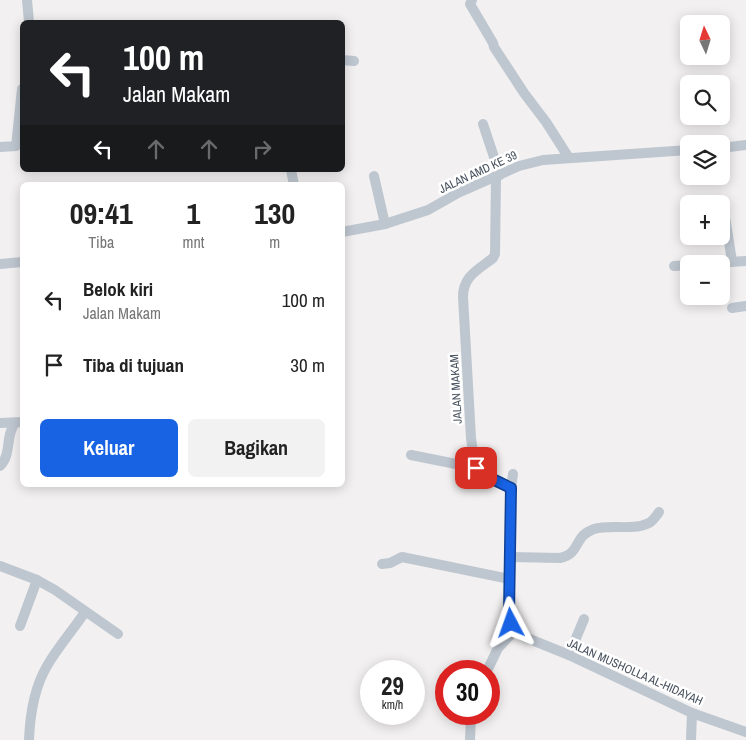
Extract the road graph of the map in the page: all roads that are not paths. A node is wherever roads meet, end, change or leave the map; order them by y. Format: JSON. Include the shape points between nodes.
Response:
{"nodes":[{"id":1,"x":27,"y":0,"type":"edge"},
{"id":2,"x":472,"y":0,"type":"edge"},
{"id":3,"x":29,"y":20,"type":"edge"},
{"id":4,"x":345,"y":60,"type":"edge"},
{"id":5,"x":354,"y":61,"type":"dead end"},
{"id":6,"x":483,"y":124,"type":"dead end"},
{"id":7,"x":20,"y":128,"type":"edge"},
{"id":8,"x":746,"y":145,"type":"edge"},
{"id":9,"x":0,"y":147,"type":"edge"},
{"id":10,"x":19,"y":147,"type":"edge"},
{"id":11,"x":730,"y":147,"type":"edge"},
{"id":12,"x":680,"y":151,"type":"edge"},
{"id":13,"x":569,"y":158,"type":"junction"},
{"id":14,"x":374,"y":176,"type":"dead end"},
{"id":15,"x":498,"y":176,"type":"junction"},
{"id":16,"x":385,"y":224,"type":"junction"},
{"id":17,"x":345,"y":231,"type":"edge"},
{"id":18,"x":729,"y":245,"type":"edge"},
{"id":19,"x":746,"y":260,"type":"edge"},
{"id":20,"x":732,"y":261,"type":"joint"},
{"id":21,"x":20,"y":262,"type":"edge"},
{"id":22,"x":0,"y":264,"type":"edge"},
{"id":23,"x":674,"y":266,"type":"dead end"},
{"id":24,"x":680,"y":266,"type":"edge"},
{"id":25,"x":746,"y":306,"type":"edge"},
{"id":26,"x":732,"y":308,"type":"dead end"},
{"id":27,"x":0,"y":423,"type":"edge"},
{"id":28,"x":19,"y":423,"type":"edge"},
{"id":29,"x":411,"y":455,"type":"dead end"},
{"id":30,"x":0,"y":466,"type":"edge"},
{"id":31,"x":476,"y":468,"type":"junction"},
{"id":32,"x":513,"y":474,"type":"dead end"},
{"id":33,"x":511,"y":488,"type":"junction"},
{"id":34,"x":659,"y":512,"type":"dead end"},
{"id":35,"x":511,"y":557,"type":"junction"},
{"id":36,"x":382,"y":564,"type":"dead end"},
{"id":37,"x":0,"y":566,"type":"edge"},
{"id":38,"x":510,"y":579,"type":"junction"},
{"id":39,"x":37,"y":580,"type":"junction"},
{"id":40,"x":85,"y":612,"type":"junction"},
{"id":41,"x":584,"y":619,"type":"dead end"},
{"id":42,"x":20,"y":626,"type":"dead end"},
{"id":43,"x":516,"y":630,"type":"junction"},
{"id":44,"x":118,"y":634,"type":"dead end"},
{"id":45,"x":569,"y":655,"type":"junction"},
{"id":46,"x":492,"y":660,"type":"edge"},
{"id":47,"x":692,"y":713,"type":"junction"},
{"id":48,"x":471,"y":725,"type":"edge"},
{"id":49,"x":746,"y":732,"type":"edge"},
{"id":50,"x":29,"y":740,"type":"edge"},
{"id":51,"x":470,"y":740,"type":"edge"},
{"id":52,"x":691,"y":740,"type":"edge"}],
"edges":[{"from":1,"to":3,"type":"street"},
{"from":2,"to":13,"type":"street","via":[[470,4],[494,47]]},
{"from":4,"to":5,"type":"street"},
{"from":6,"to":15,"type":"street","name":"JALAN MAKAM"},
{"from":7,"to":10,"type":"street"},
{"from":8,"to":11,"type":"street"},
{"from":9,"to":10,"type":"street"},
{"from":12,"to":13,"type":"street","name":"JALAN AMD KE 39"},
{"from":13,"to":15,"type":"street","name":"JALAN AMD KE 39","via":[[529,163]]},
{"from":14,"to":16,"type":"street"},
{"from":15,"to":16,"type":"street","name":"JALAN AMD KE 39","via":[[428,210]]},
{"from":15,"to":31,"type":"street","name":"JALAN MAKAM","via":[[495,254],[469,278],[463,289],[471,438]]},
{"from":16,"to":17,"type":"street","name":"JALAN AMD KE 39"},
{"from":18,"to":20,"type":"street"},
{"from":19,"to":20,"type":"street"},
{"from":21,"to":22,"type":"street"},
{"from":23,"to":24,"type":"street"},
{"from":25,"to":26,"type":"street"},
{"from":27,"to":28,"type":"street"},
{"from":28,"to":30,"type":"street","via":[[11,429],[7,456]]},
{"from":29,"to":31,"type":"street"},
{"from":31,"to":33,"type":"street"},
{"from":32,"to":33,"type":"street"},
{"from":33,"to":35,"type":"street"},
{"from":34,"to":35,"type":"street","via":[[652,521],[643,525],[609,526],[588,532],[580,538],[574,551],[560,558]]},
{"from":35,"to":38,"type":"street"},
{"from":36,"to":38,"type":"street","via":[[402,557]]},
{"from":37,"to":39,"type":"street"},
{"from":38,"to":43,"type":"street","via":[[509,613]]},
{"from":39,"to":40,"type":"street","via":[[74,601]]},
{"from":39,"to":42,"type":"street"},
{"from":40,"to":44,"type":"street"},
{"from":40,"to":50,"type":"street","via":[[47,666],[36,691]]},
{"from":41,"to":45,"type":"street"},
{"from":43,"to":45,"type":"street","name":"JALAN MUSHOLLA AL-HIDAYAH","via":[[522,636]]},
{"from":43,"to":46,"type":"street","via":[[498,648]]},
{"from":45,"to":47,"type":"street","name":"JALAN MUSHOLLA AL-HIDAYAH"},
{"from":47,"to":49,"type":"street","name":"JALAN MUSHOLLA AL-HIDAYAH"},
{"from":47,"to":52,"type":"street"},
{"from":48,"to":51,"type":"street"}]}
